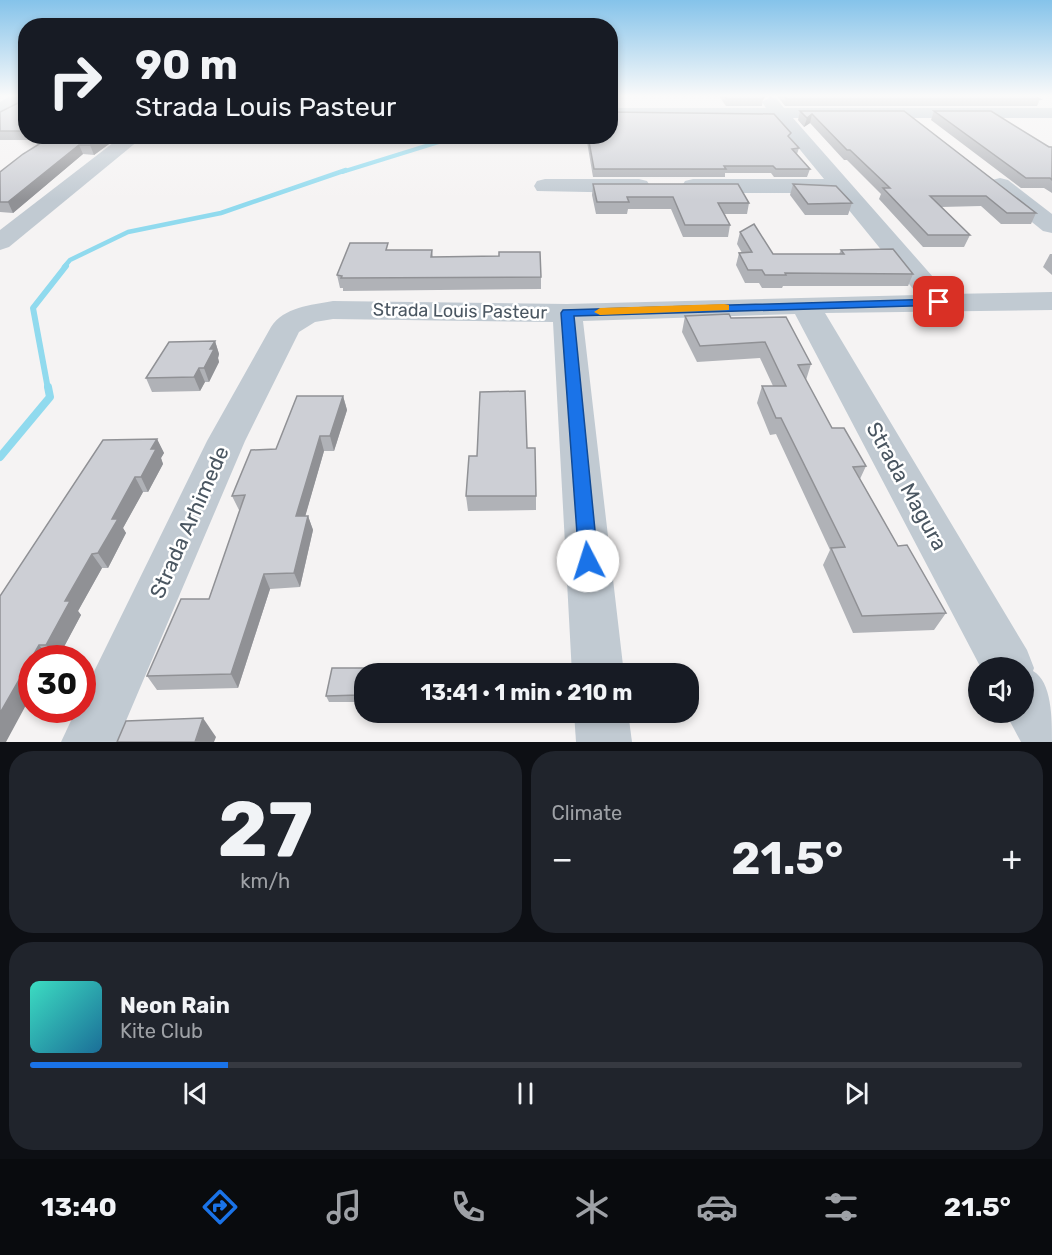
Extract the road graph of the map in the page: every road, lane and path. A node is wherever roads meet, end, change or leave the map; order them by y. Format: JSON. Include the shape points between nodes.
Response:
{"nodes":[{"id":1,"x":794,"y":131,"type":"edge"},
{"id":2,"x":929,"y":131,"type":"edge"},
{"id":3,"x":933,"y":134,"type":"edge"},
{"id":4,"x":125,"y":144,"type":"edge"},
{"id":5,"x":988,"y":176,"type":"edge"},
{"id":6,"x":545,"y":186,"type":"dead end"},
{"id":7,"x":840,"y":186,"type":"junction"},
{"id":8,"x":1052,"y":226,"type":"edge"},
{"id":9,"x":1,"y":241,"type":"edge"},
{"id":10,"x":1052,"y":301,"type":"edge"},
{"id":11,"x":939,"y":302,"type":"junction"},
{"id":12,"x":805,"y":305,"type":"junction"},
{"id":13,"x":567,"y":313,"type":"junction"},
{"id":14,"x":306,"y":315,"type":"joint"},
{"id":15,"x":1003,"y":657,"type":"edge"},
{"id":16,"x":597,"y":663,"type":"edge"},
{"id":17,"x":1034,"y":712,"type":"edge"},
{"id":18,"x":602,"y":723,"type":"edge"},
{"id":19,"x":89,"y":742,"type":"edge"},
{"id":20,"x":604,"y":742,"type":"edge"},
{"id":21,"x":1051,"y":742,"type":"edge"}],
"edges":[{"from":1,"to":7,"type":"street"},
{"from":2,"to":3,"type":"street"},
{"from":4,"to":9,"type":"street"},
{"from":5,"to":8,"type":"street"},
{"from":6,"to":7,"type":"street"},
{"from":7,"to":11,"type":"street"},
{"from":10,"to":11,"type":"street","name":"Strada Louis Pasteur"},
{"from":11,"to":12,"type":"street","name":"Strada Louis Pasteur"},
{"from":12,"to":13,"type":"street","name":"Strada Louis Pasteur"},
{"from":12,"to":15,"type":"street","name":"Strada Magura"},
{"from":13,"to":14,"type":"street","name":"Strada Louis Pasteur","via":[[333,310]]},
{"from":13,"to":16,"type":"street"},
{"from":14,"to":19,"type":"street","name":"Strada Arhimede","via":[[286,327],[226,441]]},
{"from":17,"to":21,"type":"street"},
{"from":18,"to":20,"type":"street"}]}
